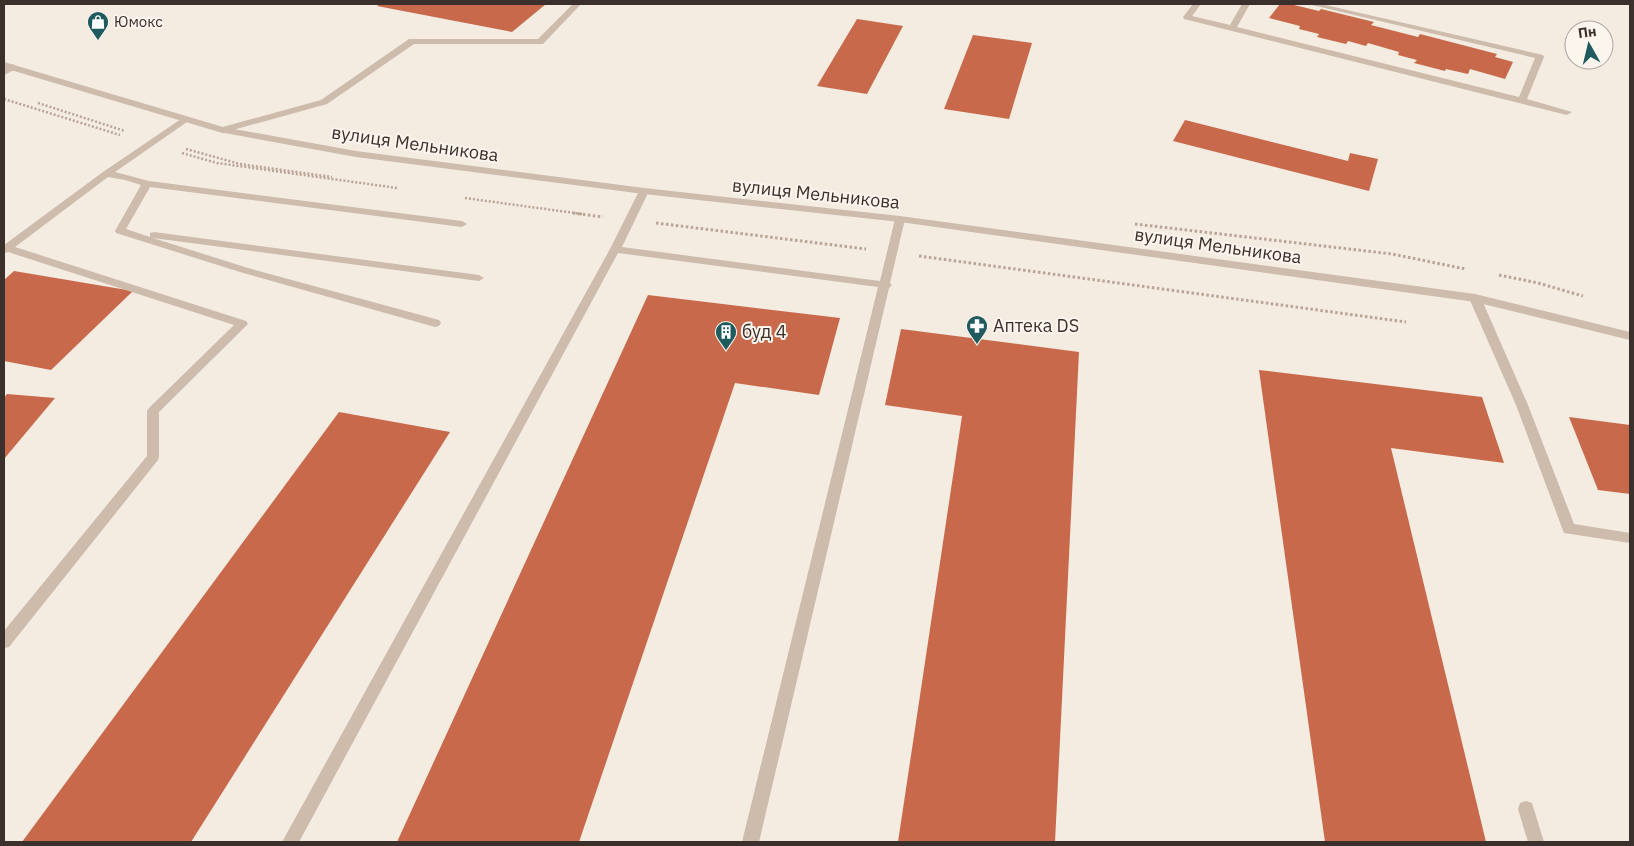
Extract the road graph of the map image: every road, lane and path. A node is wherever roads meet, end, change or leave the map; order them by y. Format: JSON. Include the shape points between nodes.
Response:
{"nodes":[{"id":1,"x":577,"y":4,"type":"edge"},
{"id":2,"x":1197,"y":4,"type":"edge"},
{"id":3,"x":1246,"y":4,"type":"edge"},
{"id":4,"x":1312,"y":4,"type":"edge"},
{"id":5,"x":1232,"y":28,"type":"junction"},
{"id":6,"x":7,"y":68,"type":"edge"},
{"id":7,"x":4,"y":99,"type":"edge"},
{"id":8,"x":1522,"y":100,"type":"junction"},
{"id":9,"x":1567,"y":112,"type":"dead end"},
{"id":10,"x":184,"y":120,"type":"junction"},
{"id":11,"x":222,"y":130,"type":"junction"},
{"id":12,"x":150,"y":143,"type":"junction"},
{"id":13,"x":106,"y":174,"type":"junction"},
{"id":14,"x":147,"y":184,"type":"junction"},
{"id":15,"x":405,"y":190,"type":"dead end"},
{"id":16,"x":644,"y":191,"type":"junction"},
{"id":17,"x":464,"y":198,"type":"dead end"},
{"id":18,"x":629,"y":220,"type":"junction"},
{"id":19,"x":900,"y":220,"type":"junction"},
{"id":20,"x":462,"y":224,"type":"dead end"},
{"id":21,"x":120,"y":231,"type":"junction"},
{"id":22,"x":5,"y":249,"type":"edge"},
{"id":23,"x":615,"y":249,"type":"junction"},
{"id":24,"x":893,"y":253,"type":"junction"},
{"id":25,"x":479,"y":278,"type":"dead end"},
{"id":26,"x":886,"y":285,"type":"junction"},
{"id":27,"x":1475,"y":298,"type":"junction"},
{"id":28,"x":1406,"y":322,"type":"dead end"},
{"id":29,"x":435,"y":323,"type":"dead end"},
{"id":30,"x":1630,"y":336,"type":"edge"},
{"id":31,"x":1630,"y":538,"type":"edge"},
{"id":32,"x":4,"y":642,"type":"edge"},
{"id":33,"x":1526,"y":809,"type":"dead end"},
{"id":34,"x":290,"y":842,"type":"edge"},
{"id":35,"x":750,"y":842,"type":"edge"},
{"id":36,"x":1536,"y":842,"type":"edge"}],
"edges":[{"from":1,"to":11,"type":"street","via":[[540,42],[412,41],[324,102]]},
{"from":2,"to":5,"type":"street","via":[[1187,17]]},
{"from":3,"to":5,"type":"street"},
{"from":4,"to":8,"type":"street","via":[[1540,57]]},
{"from":5,"to":8,"type":"street"},
{"from":6,"to":10,"type":"street","name":"вулиця Мельникова"},
{"from":7,"to":12,"type":"path"},
{"from":8,"to":9,"type":"street"},
{"from":10,"to":11,"type":"street","name":"вулиця Мельникова"},
{"from":10,"to":12,"type":"street"},
{"from":11,"to":16,"type":"street","name":"вулиця Мельникова","via":[[356,154]]},
{"from":12,"to":13,"type":"street"},
{"from":12,"to":15,"type":"path","via":[[217,163]]},
{"from":13,"to":14,"type":"street"},
{"from":13,"to":22,"type":"street"},
{"from":14,"to":20,"type":"street"},
{"from":14,"to":21,"type":"street"},
{"from":16,"to":18,"type":"street"},
{"from":16,"to":19,"type":"street","name":"вулиця Мельникова"},
{"from":17,"to":18,"type":"path"},
{"from":18,"to":23,"type":"street"},
{"from":18,"to":24,"type":"path"},
{"from":19,"to":24,"type":"street"},
{"from":19,"to":27,"type":"street","name":"вулиця Мельникова"},
{"from":21,"to":25,"type":"street"},
{"from":21,"to":29,"type":"street","via":[[244,270]]},
{"from":22,"to":32,"type":"street","via":[[242,324],[153,411],[153,457]]},
{"from":23,"to":26,"type":"street"},
{"from":23,"to":34,"type":"street"},
{"from":24,"to":26,"type":"street"},
{"from":24,"to":28,"type":"path"},
{"from":26,"to":35,"type":"street"},
{"from":27,"to":30,"type":"street","name":"вулиця Мельникова"},
{"from":27,"to":31,"type":"street","via":[[1522,405],[1569,529]]},
{"from":33,"to":36,"type":"street"}]}
